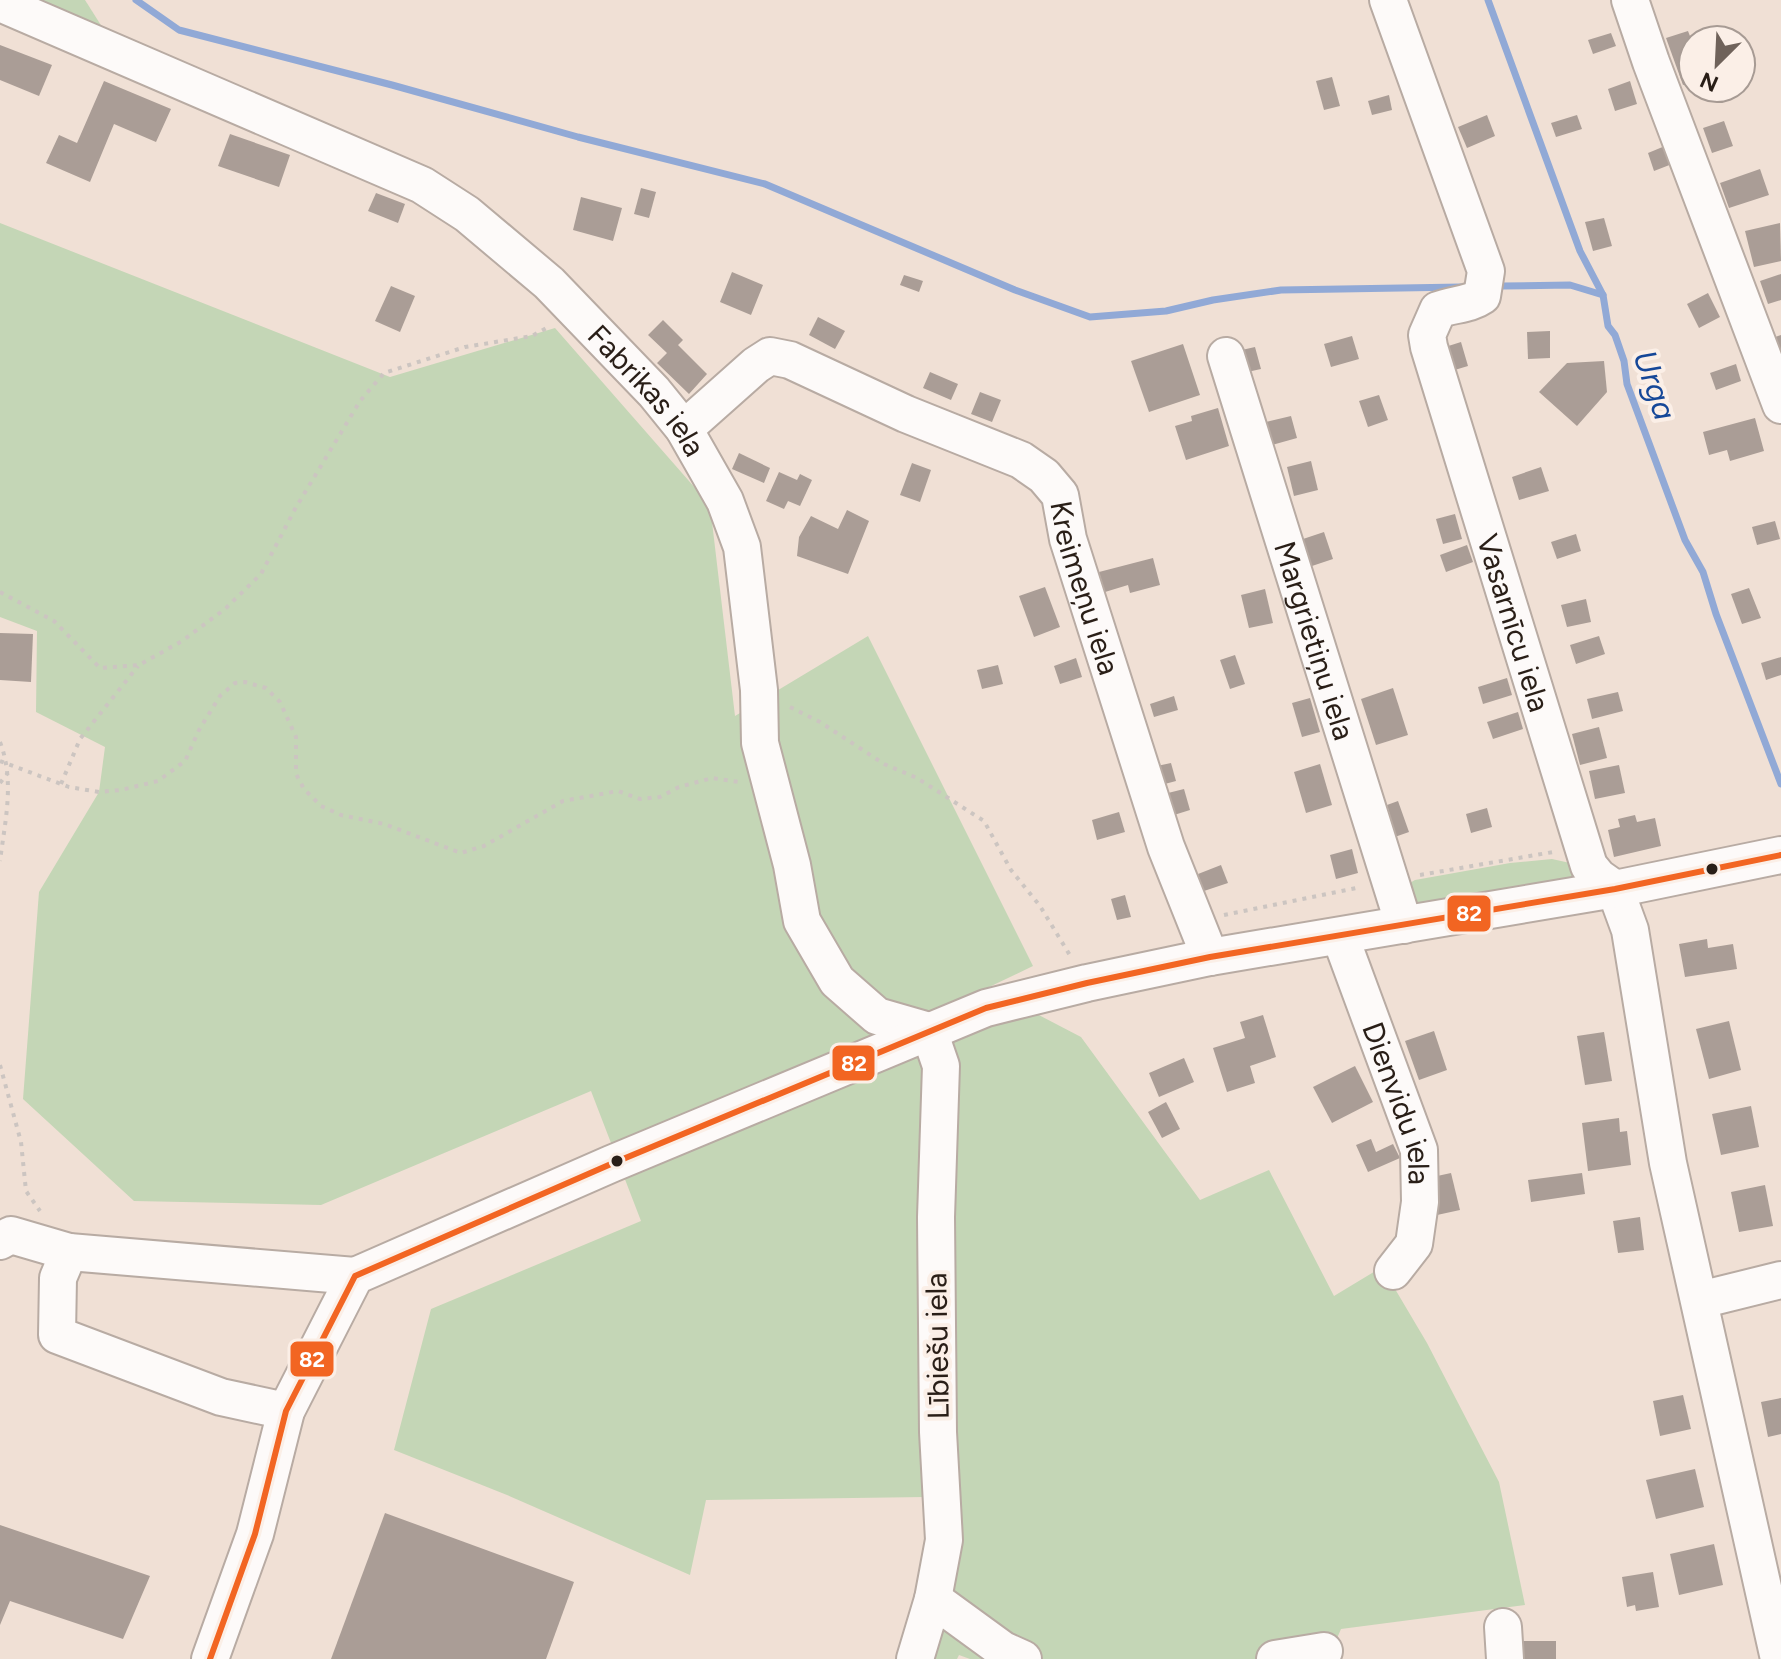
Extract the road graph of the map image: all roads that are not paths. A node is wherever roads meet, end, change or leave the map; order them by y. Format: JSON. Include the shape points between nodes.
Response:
{"nodes":[{"id":1,"x":1388,"y":0,"type":"edge"},
{"id":2,"x":1630,"y":0,"type":"edge"},
{"id":3,"x":12,"y":5,"type":"edge"},
{"id":4,"x":1226,"y":356,"type":"dead end"},
{"id":5,"x":1781,"y":405,"type":"edge"},
{"id":6,"x":684,"y":429,"type":"junction"},
{"id":7,"x":1781,"y":855,"type":"edge"},
{"id":8,"x":1615,"y":889,"type":"junction"},
{"id":9,"x":1404,"y":925,"type":"junction"},
{"id":10,"x":1340,"y":936,"type":"junction"},
{"id":11,"x":1210,"y":957,"type":"junction"},
{"id":12,"x":929,"y":1031,"type":"junction"},
{"id":13,"x":0,"y":1241,"type":"edge"},
{"id":14,"x":69,"y":1252,"type":"junction"},
{"id":15,"x":1393,"y":1271,"type":"dead end"},
{"id":16,"x":355,"y":1276,"type":"junction"},
{"id":17,"x":1781,"y":1280,"type":"edge"},
{"id":18,"x":1700,"y":1300,"type":"junction"},
{"id":19,"x":286,"y":1411,"type":"junction"},
{"id":20,"x":933,"y":1599,"type":"junction"},
{"id":21,"x":1324,"y":1651,"type":"dead end"},
{"id":22,"x":210,"y":1659,"type":"edge"},
{"id":23,"x":915,"y":1659,"type":"edge"},
{"id":24,"x":1023,"y":1659,"type":"edge"},
{"id":25,"x":1275,"y":1659,"type":"edge"},
{"id":26,"x":1779,"y":1659,"type":"edge"}],
"edges":[{"from":1,"to":8,"type":"street","name":"Vasarnīcu iela","via":[[1486,271],[1482,296],[1438,310],[1427,335],[1429,347],[1589,866]]},
{"from":2,"to":5,"type":"street"},
{"from":3,"to":6,"type":"street","name":"Fabrikas iela","via":[[422,185],[501,240],[577,311]]},
{"from":4,"to":9,"type":"street","name":"Margrietiņu iela"},
{"from":6,"to":11,"type":"street","name":"Kreimeņu iela","via":[[770,356],[1021,460],[1044,476],[1060,495],[1068,539],[1166,847]]},
{"from":6,"to":12,"type":"street","name":"Fabrikas iela","via":[[725,501],[742,547],[760,743],[802,921],[837,981],[877,1016]]},
{"from":7,"to":8,"type":"street"},
{"from":8,"to":9,"type":"street"},
{"from":8,"to":18,"type":"street","via":[[1630,930],[1668,1163]]},
{"from":9,"to":10,"type":"street"},
{"from":10,"to":11,"type":"street"},
{"from":10,"to":15,"type":"street","name":"Dienvidu iela","via":[[1419,1150],[1414,1244]]},
{"from":11,"to":12,"type":"street","via":[[986,1008]]},
{"from":12,"to":16,"type":"street"},
{"from":12,"to":20,"type":"street","name":"Lībiešu iela","via":[[941,1066],[936,1217],[944,1540]]},
{"from":13,"to":14,"type":"street","via":[[11,1235]]},
{"from":14,"to":16,"type":"street"},
{"from":14,"to":19,"type":"street","via":[[58,1278],[57,1335],[221,1397]]},
{"from":16,"to":19,"type":"street"},
{"from":17,"to":18,"type":"street"},
{"from":18,"to":26,"type":"street"},
{"from":19,"to":22,"type":"street","via":[[255,1534]]},
{"from":20,"to":23,"type":"street","name":"Lībiešu iela"},
{"from":20,"to":24,"type":"street"},
{"from":21,"to":25,"type":"street"}]}
